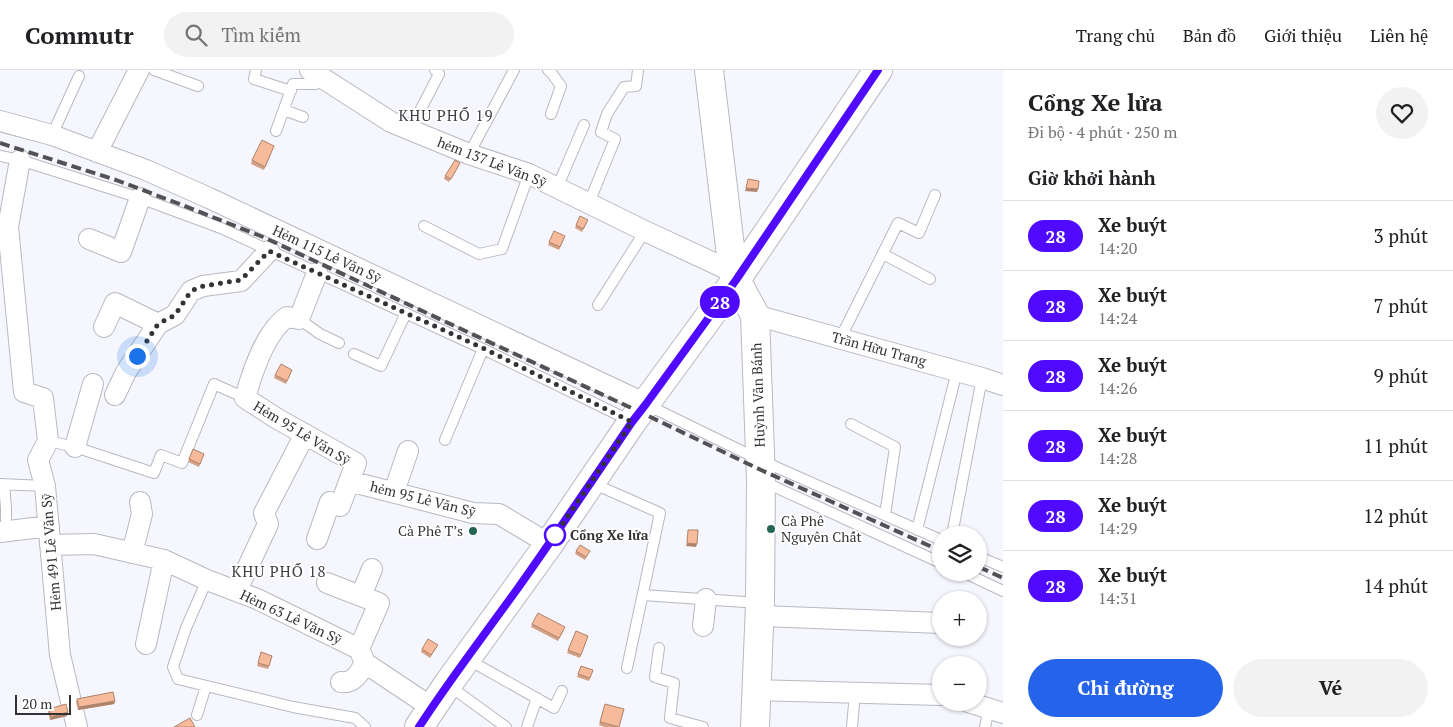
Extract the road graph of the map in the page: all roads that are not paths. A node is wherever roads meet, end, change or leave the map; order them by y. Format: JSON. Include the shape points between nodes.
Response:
{"nodes":[{"id":1,"x":138,"y":70,"type":"edge"},
{"id":2,"x":154,"y":70,"type":"edge"},
{"id":3,"x":256,"y":70,"type":"edge"},
{"id":4,"x":435,"y":70,"type":"edge"},
{"id":5,"x":514,"y":70,"type":"edge"},
{"id":6,"x":548,"y":70,"type":"edge"},
{"id":7,"x":638,"y":70,"type":"edge"},
{"id":8,"x":709,"y":70,"type":"edge"},
{"id":9,"x":878,"y":70,"type":"edge"},
{"id":10,"x":320,"y":73,"type":"edge"},
{"id":11,"x":78,"y":76,"type":"dead end"},
{"id":12,"x":198,"y":86,"type":"dead end"},
{"id":13,"x":291,"y":91,"type":"junction"},
{"id":14,"x":284,"y":110,"type":"junction"},
{"id":15,"x":551,"y":114,"type":"dead end"},
{"id":16,"x":303,"y":118,"type":"dead end"},
{"id":17,"x":0,"y":121,"type":"edge"},
{"id":18,"x":584,"y":125,"type":"dead end"},
{"id":19,"x":410,"y":130,"type":"junction"},
{"id":20,"x":276,"y":131,"type":"dead end"},
{"id":21,"x":52,"y":135,"type":"junction"},
{"id":22,"x":97,"y":152,"type":"junction"},
{"id":23,"x":469,"y":154,"type":"junction"},
{"id":24,"x":0,"y":156,"type":"edge"},
{"id":25,"x":20,"y":160,"type":"junction"},
{"id":26,"x":529,"y":174,"type":"junction"},
{"id":27,"x":557,"y":188,"type":"junction"},
{"id":28,"x":935,"y":195,"type":"dead end"},
{"id":29,"x":140,"y":198,"type":"junction"},
{"id":30,"x":589,"y":203,"type":"junction"},
{"id":31,"x":424,"y":226,"type":"dead end"},
{"id":32,"x":645,"y":231,"type":"junction"},
{"id":33,"x":89,"y":239,"type":"dead end"},
{"id":34,"x":269,"y":251,"type":"junction"},
{"id":35,"x":883,"y":254,"type":"junction"},
{"id":36,"x":317,"y":273,"type":"junction"},
{"id":37,"x":734,"y":276,"type":"junction"},
{"id":38,"x":930,"y":279,"type":"dead end"},
{"id":39,"x":598,"y":305,"type":"dead end"},
{"id":40,"x":406,"y":313,"type":"junction"},
{"id":41,"x":755,"y":315,"type":"junction"},
{"id":42,"x":299,"y":319,"type":"junction"},
{"id":43,"x":158,"y":324,"type":"junction"},
{"id":44,"x":104,"y":327,"type":"dead end"},
{"id":45,"x":840,"y":338,"type":"junction"},
{"id":46,"x":339,"y":343,"type":"dead end"},
{"id":47,"x":483,"y":348,"type":"junction"},
{"id":48,"x":354,"y":354,"type":"dead end"},
{"id":49,"x":957,"y":371,"type":"junction"},
{"id":50,"x":982,"y":378,"type":"junction"},
{"id":51,"x":1003,"y":385,"type":"edge"},
{"id":52,"x":245,"y":398,"type":"junction"},
{"id":53,"x":639,"y":413,"type":"junction"},
{"id":54,"x":851,"y":424,"type":"dead end"},
{"id":55,"x":305,"y":434,"type":"junction"},
{"id":56,"x":445,"y":440,"type":"dead end"},
{"id":57,"x":48,"y":441,"type":"junction"},
{"id":58,"x":75,"y":447,"type":"junction"},
{"id":59,"x":408,"y":451,"type":"dead end"},
{"id":60,"x":761,"y":470,"type":"junction"},
{"id":61,"x":349,"y":481,"type":"junction"},
{"id":62,"x":591,"y":482,"type":"junction"},
{"id":63,"x":2,"y":484,"type":"edge"},
{"id":64,"x":45,"y":486,"type":"junction"},
{"id":65,"x":394,"y":492,"type":"junction"},
{"id":66,"x":140,"y":502,"type":"dead end"},
{"id":67,"x":885,"y":515,"type":"junction"},
{"id":68,"x":954,"y":526,"type":"edge"},
{"id":69,"x":917,"y":530,"type":"junction"},
{"id":70,"x":3,"y":531,"type":"edge"},
{"id":71,"x":50,"y":536,"type":"junction"},
{"id":72,"x":932,"y":536,"type":"edge"},
{"id":73,"x":317,"y":539,"type":"dead end"},
{"id":74,"x":549,"y":544,"type":"junction"},
{"id":75,"x":132,"y":553,"type":"junction"},
{"id":76,"x":932,"y":558,"type":"edge"},
{"id":77,"x":164,"y":560,"type":"junction"},
{"id":78,"x":987,"y":561,"type":"edge"},
{"id":79,"x":1003,"y":568,"type":"edge"},
{"id":80,"x":372,"y":569,"type":"dead end"},
{"id":81,"x":207,"y":580,"type":"junction"},
{"id":82,"x":981,"y":581,"type":"edge"},
{"id":83,"x":327,"y":583,"type":"dead end"},
{"id":84,"x":237,"y":590,"type":"junction"},
{"id":85,"x":1003,"y":591,"type":"edge"},
{"id":86,"x":361,"y":596,"type":"junction"},
{"id":87,"x":643,"y":596,"type":"junction"},
{"id":88,"x":706,"y":600,"type":"junction"},
{"id":89,"x":760,"y":609,"type":"junction"},
{"id":90,"x":932,"y":622,"type":"edge"},
{"id":91,"x":703,"y":626,"type":"dead end"},
{"id":92,"x":146,"y":644,"type":"dead end"},
{"id":93,"x":659,"y":648,"type":"dead end"},
{"id":94,"x":362,"y":656,"type":"junction"},
{"id":95,"x":467,"y":660,"type":"junction"},
{"id":96,"x":627,"y":668,"type":"dead end"},
{"id":97,"x":341,"y":682,"type":"dead end"},
{"id":98,"x":448,"y":684,"type":"junction"},
{"id":99,"x":206,"y":686,"type":"junction"},
{"id":100,"x":757,"y":690,"type":"junction"},
{"id":101,"x":562,"y":691,"type":"dead end"},
{"id":102,"x":855,"y":693,"type":"junction"},
{"id":103,"x":932,"y":695,"type":"edge"},
{"id":104,"x":537,"y":698,"type":"junction"},
{"id":105,"x":197,"y":715,"type":"dead end"},
{"id":106,"x":425,"y":717,"type":"edge"},
{"id":107,"x":77,"y":727,"type":"edge"},
{"id":108,"x":365,"y":727,"type":"edge"},
{"id":109,"x":506,"y":727,"type":"edge"},
{"id":110,"x":528,"y":727,"type":"edge"},
{"id":111,"x":704,"y":727,"type":"edge"},
{"id":112,"x":755,"y":727,"type":"edge"},
{"id":113,"x":852,"y":727,"type":"edge"}],
"edges":[{"from":1,"to":22,"type":"street"},
{"from":2,"to":12,"type":"lane"},
{"from":3,"to":13,"type":"lane","via":[[254,79]]},
{"from":4,"to":19,"type":"lane","via":[[439,74]]},
{"from":5,"to":23,"type":"lane"},
{"from":6,"to":15,"type":"lane","via":[[561,86]]},
{"from":7,"to":30,"type":"lane","via":[[636,86],[624,87],[607,114],[601,132],[615,139]]},
{"from":8,"to":37,"type":"main road","name":"Huỳnh Văn Bánh"},
{"from":9,"to":37,"type":"main road"},
{"from":10,"to":13,"type":"lane","via":[[316,84],[293,84]]},
{"from":10,"to":19,"type":"street","name":"hẻm 137 Lê Văn Sỹ","via":[[391,122]]},
{"from":11,"to":21,"type":"lane"},
{"from":13,"to":14,"type":"lane"},
{"from":14,"to":16,"type":"lane"},
{"from":14,"to":20,"type":"lane"},
{"from":17,"to":21,"type":"street","name":"Hẻm 115 Lê Văn Sỹ"},
{"from":18,"to":27,"type":"lane"},
{"from":19,"to":23,"type":"street","name":"hẻm 137 Lê Văn Sỹ"},
{"from":21,"to":22,"type":"street","name":"Hẻm 115 Lê Văn Sỹ"},
{"from":22,"to":53,"type":"street","name":"Hẻm 115 Lê Văn Sỹ","via":[[209,198]]},
{"from":23,"to":26,"type":"street","name":"hẻm 137 Lê Văn Sỹ"},
{"from":24,"to":25,"type":"lane"},
{"from":25,"to":29,"type":"lane"},
{"from":25,"to":57,"type":"street","via":[[8,227],[24,392],[42,398]]},
{"from":26,"to":27,"type":"street","name":"hẻm 137 Lê Văn Sỹ"},
{"from":26,"to":31,"type":"lane","via":[[502,249],[479,254]]},
{"from":27,"to":30,"type":"street","name":"hẻm 137 Lê Văn Sỹ"},
{"from":28,"to":35,"type":"lane","via":[[919,233],[898,223]]},
{"from":29,"to":33,"type":"street","via":[[121,252]]},
{"from":29,"to":34,"type":"lane","via":[[221,228]]},
{"from":30,"to":32,"type":"street","name":"hẻm 137 Lê Văn Sỹ"},
{"from":32,"to":37,"type":"street","name":"hẻm 137 Lê Văn Sỹ"},
{"from":32,"to":39,"type":"lane"},
{"from":34,"to":36,"type":"lane"},
{"from":34,"to":43,"type":"street","via":[[241,280],[191,291],[175,315]]},
{"from":35,"to":38,"type":"lane"},
{"from":35,"to":45,"type":"lane"},
{"from":36,"to":40,"type":"lane"},
{"from":36,"to":42,"type":"street"},
{"from":37,"to":41,"type":"main road","name":"Huỳnh Văn Bánh"},
{"from":37,"to":53,"type":"main road"},
{"from":40,"to":47,"type":"lane"},
{"from":40,"to":48,"type":"lane","via":[[381,366]]},
{"from":41,"to":45,"type":"street","name":"Trần Hữu Trang"},
{"from":41,"to":60,"type":"main road","name":"Huỳnh Văn Bánh"},
{"from":42,"to":46,"type":"lane"},
{"from":42,"to":52,"type":"street","via":[[287,317],[280,321],[262,350]]},
{"from":43,"to":44,"type":"street","via":[[115,303]]},
{"from":43,"to":58,"type":"street","via":[[126,372],[104,390]]},
{"from":45,"to":49,"type":"street","name":"Trần Hữu Trang"},
{"from":47,"to":53,"type":"lane"},
{"from":47,"to":56,"type":"lane"},
{"from":49,"to":50,"type":"street","name":"Trần Hữu Trang"},
{"from":49,"to":69,"type":"lane"},
{"from":50,"to":51,"type":"street","name":"Trần Hữu Trang"},
{"from":50,"to":68,"type":"lane"},
{"from":52,"to":55,"type":"street","name":"Hẻm 95 Lê Văn Sỹ"},
{"from":52,"to":58,"type":"lane","via":[[214,384],[182,463],[161,455],[154,473]]},
{"from":53,"to":60,"type":"lane"},
{"from":53,"to":62,"type":"main road"},
{"from":54,"to":67,"type":"lane","via":[[895,447]]},
{"from":55,"to":61,"type":"street","name":"Hẻm 95 Lê Văn Sỹ","via":[[356,463]]},
{"from":55,"to":84,"type":"street","via":[[264,513],[268,524]]},
{"from":57,"to":58,"type":"lane"},
{"from":57,"to":64,"type":"street","name":"Hẻm 491 Lê Văn Sỹ","via":[[38,460]]},
{"from":59,"to":65,"type":"street","name":"Hẻm 95 Lê Văn Sỹ"},
{"from":60,"to":67,"type":"lane"},
{"from":60,"to":76,"type":"lane"},
{"from":60,"to":89,"type":"main road","name":"Huỳnh Văn Bánh"},
{"from":61,"to":65,"type":"street","name":"hẻm 95 Lê Văn Sỹ"},
{"from":61,"to":73,"type":"street","name":"Hẻm 95 Lê Văn Sỹ","via":[[340,506],[330,502]]},
{"from":62,"to":74,"type":"main road"},
{"from":62,"to":87,"type":"lane","via":[[660,513]]},
{"from":63,"to":64,"type":"lane"},
{"from":63,"to":70,"type":"lane","via":[[6,508]]},
{"from":64,"to":71,"type":"street","name":"Hẻm 491 Lê Văn Sỹ"},
{"from":65,"to":74,"type":"street","name":"hẻm 95 Lê Văn Sỹ","via":[[472,513],[499,514]]},
{"from":66,"to":75,"type":"street","via":[[142,514]]},
{"from":67,"to":69,"type":"lane"},
{"from":69,"to":72,"type":"lane"},
{"from":70,"to":71,"type":"street"},
{"from":71,"to":75,"type":"street"},
{"from":71,"to":107,"type":"street","name":"Hẻm 491 Lê Văn Sỹ","via":[[60,655]]},
{"from":74,"to":95,"type":"main road"},
{"from":75,"to":77,"type":"street"},
{"from":77,"to":81,"type":"street","name":"Hẻm 63 Lê Văn Sỹ"},
{"from":77,"to":92,"type":"street"},
{"from":78,"to":79,"type":"lane"},
{"from":80,"to":86,"type":"street"},
{"from":81,"to":84,"type":"street","name":"Hẻm 63 Lê Văn Sỹ"},
{"from":81,"to":99,"type":"lane","via":[[173,667],[178,679]]},
{"from":82,"to":85,"type":"lane"},
{"from":83,"to":86,"type":"street","name":"Hẻm 63 Lê Văn Sỹ"},
{"from":84,"to":94,"type":"street","name":"Hẻm 63 Lê Văn Sỹ"},
{"from":86,"to":94,"type":"street","name":"Hẻm 63 Lê Văn Sỹ","via":[[379,603]]},
{"from":87,"to":88,"type":"lane"},
{"from":87,"to":96,"type":"lane"},
{"from":88,"to":89,"type":"lane"},
{"from":88,"to":91,"type":"street"},
{"from":89,"to":90,"type":"street"},
{"from":89,"to":100,"type":"main road","name":"Huỳnh Văn Bánh"},
{"from":93,"to":111,"type":"lane","via":[[655,677],[674,683],[670,718]]},
{"from":94,"to":97,"type":"street","name":"Hẻm 63 Lê Văn Sỹ","via":[[353,680]]},
{"from":94,"to":106,"type":"street","name":"Hẻm 63 Lê Văn Sỹ"},
{"from":95,"to":98,"type":"main road"},
{"from":95,"to":104,"type":"lane"},
{"from":98,"to":106,"type":"main road"},
{"from":98,"to":109,"type":"lane"},
{"from":99,"to":105,"type":"lane"},
{"from":99,"to":108,"type":"lane","via":[[355,718]]},
{"from":100,"to":102,"type":"street"},
{"from":100,"to":112,"type":"main road","name":"Huỳnh Văn Bánh"},
{"from":101,"to":104,"type":"lane","via":[[554,708]]},
{"from":102,"to":103,"type":"street"},
{"from":102,"to":113,"type":"lane"},
{"from":104,"to":110,"type":"lane"}]}
